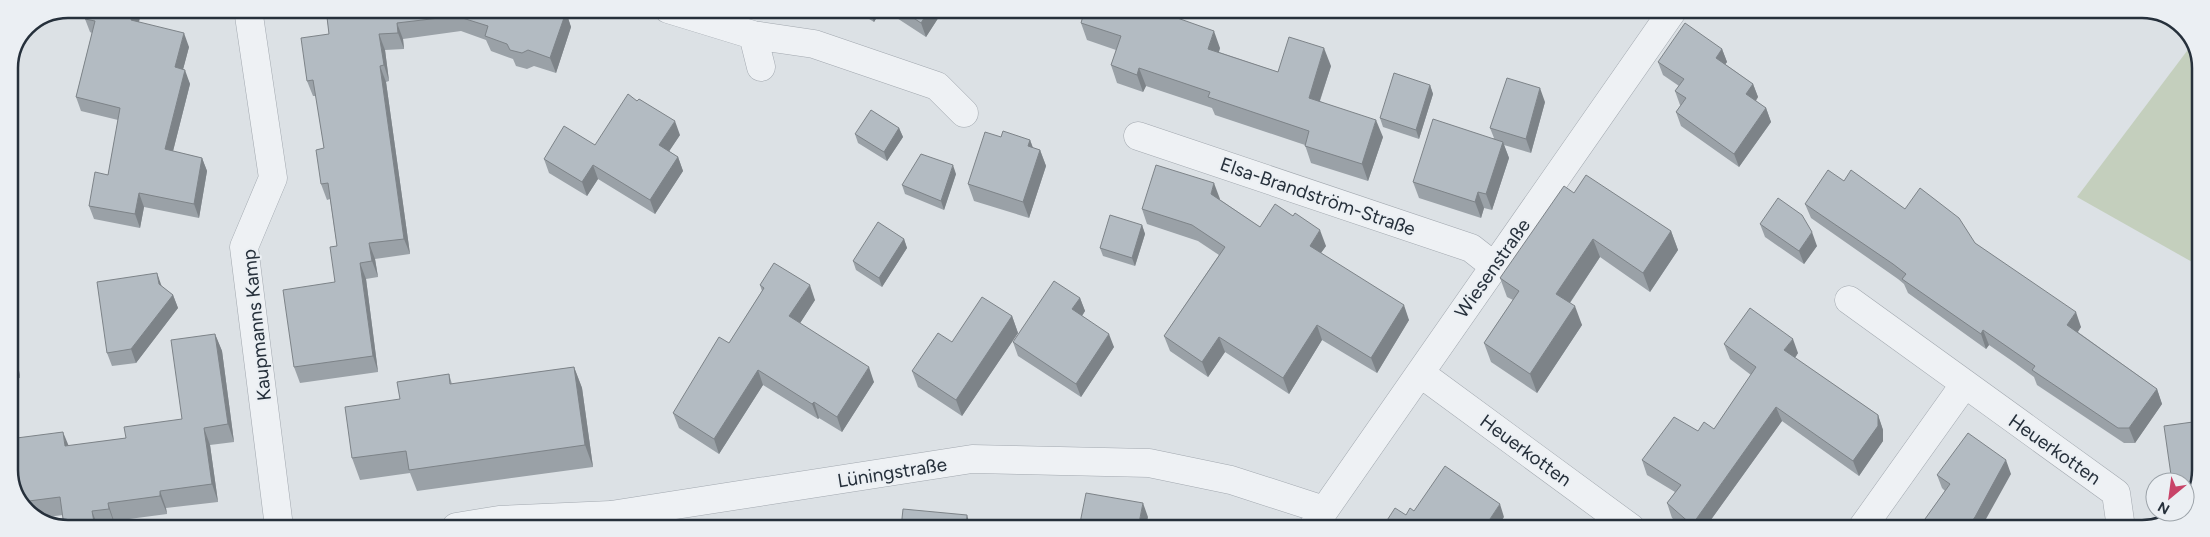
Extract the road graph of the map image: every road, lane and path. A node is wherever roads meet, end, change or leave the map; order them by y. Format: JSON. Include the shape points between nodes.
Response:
{"nodes":[{"id":1,"x":249,"y":18,"type":"edge"},
{"id":2,"x":697,"y":18,"type":"edge"},
{"id":3,"x":1667,"y":18,"type":"edge"},
{"id":4,"x":753,"y":35,"type":"junction"},
{"id":5,"x":762,"y":68,"type":"dead end"},
{"id":6,"x":964,"y":113,"type":"dead end"},
{"id":7,"x":1138,"y":136,"type":"dead end"},
{"id":8,"x":1494,"y":266,"type":"junction"},
{"id":9,"x":1849,"y":300,"type":"dead end"},
{"id":10,"x":1420,"y":373,"type":"junction"},
{"id":11,"x":1964,"y":385,"type":"junction"},
{"id":12,"x":1318,"y":519,"type":"edge"},
{"id":13,"x":278,"y":520,"type":"edge"},
{"id":14,"x":499,"y":520,"type":"edge"},
{"id":15,"x":1620,"y":520,"type":"edge"},
{"id":16,"x":1868,"y":520,"type":"edge"},
{"id":17,"x":2120,"y":520,"type":"edge"}],
"edges":[{"from":1,"to":13,"type":"street","name":"Kaupmanns Kamp","via":[[273,178],[244,247]]},
{"from":2,"to":4,"type":"street"},
{"from":3,"to":8,"type":"street","name":"Wiesenstraße"},
{"from":4,"to":5,"type":"street"},
{"from":4,"to":6,"type":"street","via":[[814,44],[936,86]]},
{"from":7,"to":8,"type":"street","name":"Elsa-Brandström-Straße","via":[[1471,248]]},
{"from":8,"to":10,"type":"street","name":"Wiesenstraße"},
{"from":9,"to":11,"type":"street","name":"Heuerkotten"},
{"from":10,"to":12,"type":"street","name":"Wiesenstraße"},
{"from":10,"to":15,"type":"street","name":"Heuerkotten"},
{"from":11,"to":16,"type":"street"},
{"from":11,"to":17,"type":"street","name":"Heuerkotten","via":[[2116,492]]},
{"from":12,"to":14,"type":"street","name":"Lüningstraße","via":[[1231,480],[1149,463],[972,459],[611,515]]}]}
